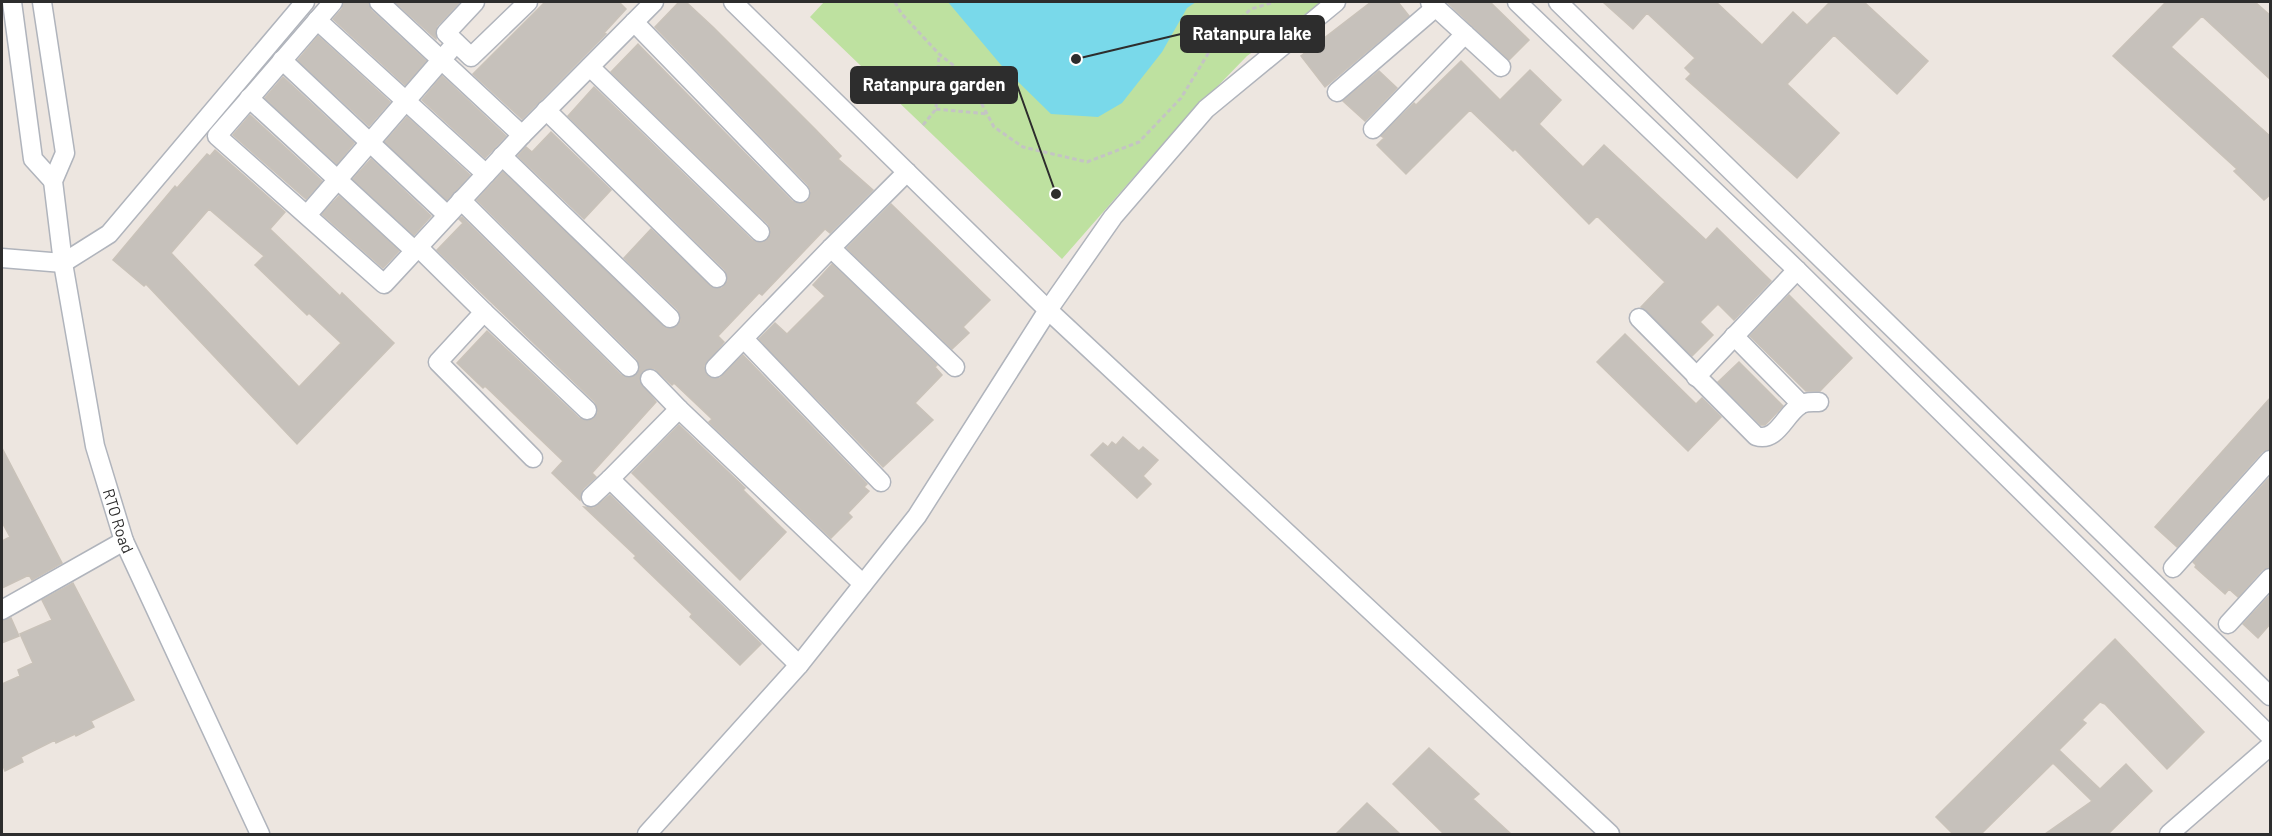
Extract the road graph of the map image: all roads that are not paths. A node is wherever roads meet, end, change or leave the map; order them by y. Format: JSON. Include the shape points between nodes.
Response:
{"nodes":[{"id":1,"x":12,"y":2,"type":"edge"},
{"id":2,"x":42,"y":2,"type":"edge"},
{"id":3,"x":305,"y":2,"type":"edge"},
{"id":4,"x":333,"y":2,"type":"edge"},
{"id":5,"x":379,"y":2,"type":"edge"},
{"id":6,"x":475,"y":2,"type":"edge"},
{"id":7,"x":528,"y":2,"type":"edge"},
{"id":8,"x":654,"y":2,"type":"edge"},
{"id":9,"x":733,"y":2,"type":"edge"},
{"id":10,"x":1336,"y":2,"type":"edge"},
{"id":11,"x":1516,"y":2,"type":"edge"},
{"id":12,"x":1558,"y":2,"type":"edge"},
{"id":13,"x":1433,"y":4,"type":"edge"},
{"id":14,"x":317,"y":20,"type":"junction"},
{"id":15,"x":634,"y":22,"type":"junction"},
{"id":16,"x":1465,"y":34,"type":"junction"},
{"id":17,"x":456,"y":43,"type":"junction"},
{"id":18,"x":282,"y":60,"type":"junction"},
{"id":19,"x":441,"y":60,"type":"junction"},
{"id":20,"x":590,"y":67,"type":"junction"},
{"id":21,"x":1500,"y":67,"type":"dead end"},
{"id":22,"x":1337,"y":92,"type":"dead end"},
{"id":23,"x":249,"y":98,"type":"junction"},
{"id":24,"x":406,"y":101,"type":"junction"},
{"id":25,"x":546,"y":110,"type":"junction"},
{"id":26,"x":1373,"y":129,"type":"dead end"},
{"id":27,"x":522,"y":135,"type":"junction"},
{"id":28,"x":370,"y":143,"type":"junction"},
{"id":29,"x":502,"y":156,"type":"junction"},
{"id":30,"x":907,"y":172,"type":"junction"},
{"id":31,"x":486,"y":174,"type":"junction"},
{"id":32,"x":338,"y":180,"type":"junction"},
{"id":33,"x":53,"y":181,"type":"junction"},
{"id":34,"x":800,"y":193,"type":"dead end"},
{"id":35,"x":461,"y":200,"type":"junction"},
{"id":36,"x":307,"y":215,"type":"junction"},
{"id":37,"x":447,"y":215,"type":"junction"},
{"id":38,"x":760,"y":232,"type":"dead end"},
{"id":39,"x":416,"y":248,"type":"junction"},
{"id":40,"x":831,"y":248,"type":"junction"},
{"id":41,"x":2,"y":258,"type":"edge"},
{"id":42,"x":63,"y":263,"type":"junction"},
{"id":43,"x":1797,"y":270,"type":"junction"},
{"id":44,"x":717,"y":278,"type":"dead end"},
{"id":45,"x":1048,"y":310,"type":"junction"},
{"id":46,"x":484,"y":312,"type":"junction"},
{"id":47,"x":670,"y":318,"type":"dead end"},
{"id":48,"x":1639,"y":318,"type":"dead end"},
{"id":49,"x":1734,"y":336,"type":"junction"},
{"id":50,"x":744,"y":339,"type":"junction"},
{"id":51,"x":629,"y":367,"type":"dead end"},
{"id":52,"x":955,"y":367,"type":"dead end"},
{"id":53,"x":715,"y":368,"type":"dead end"},
{"id":54,"x":1696,"y":376,"type":"junction"},
{"id":55,"x":650,"y":379,"type":"dead end"},
{"id":56,"x":1820,"y":402,"type":"dead end"},
{"id":57,"x":1801,"y":404,"type":"junction"},
{"id":58,"x":679,"y":409,"type":"junction"},
{"id":59,"x":587,"y":410,"type":"dead end"},
{"id":60,"x":533,"y":458,"type":"dead end"},
{"id":61,"x":2271,"y":460,"type":"edge"},
{"id":62,"x":610,"y":478,"type":"junction"},
{"id":63,"x":881,"y":482,"type":"dead end"},
{"id":64,"x":591,"y":497,"type":"dead end"},
{"id":65,"x":124,"y":541,"type":"junction"},
{"id":66,"x":2173,"y":568,"type":"dead end"},
{"id":67,"x":2271,"y":578,"type":"edge"},
{"id":68,"x":863,"y":584,"type":"junction"},
{"id":69,"x":2,"y":610,"type":"edge"},
{"id":70,"x":2228,"y":624,"type":"dead end"},
{"id":71,"x":799,"y":665,"type":"junction"},
{"id":72,"x":2271,"y":696,"type":"edge"},
{"id":73,"x":2271,"y":736,"type":"edge"},
{"id":74,"x":2271,"y":746,"type":"edge"},
{"id":75,"x":260,"y":834,"type":"edge"},
{"id":76,"x":647,"y":834,"type":"edge"},
{"id":77,"x":1610,"y":834,"type":"edge"},
{"id":78,"x":2169,"y":834,"type":"edge"}],
"edges":[{"from":1,"to":33,"type":"street","via":[[33,159]]},
{"from":2,"to":33,"type":"street","via":[[65,153]]},
{"from":3,"to":42,"type":"street","via":[[109,234]]},
{"from":4,"to":14,"type":"street"},
{"from":5,"to":19,"type":"street"},
{"from":6,"to":17,"type":"street","via":[[446,33]]},
{"from":7,"to":17,"type":"street","via":[[471,57]]},
{"from":8,"to":15,"type":"street"},
{"from":9,"to":30,"type":"street"},
{"from":10,"to":45,"type":"street","via":[[1206,109],[1113,217]]},
{"from":11,"to":43,"type":"street"},
{"from":12,"to":72,"type":"street"},
{"from":13,"to":16,"type":"street"},
{"from":13,"to":22,"type":"street"},
{"from":14,"to":18,"type":"street"},
{"from":14,"to":24,"type":"street"},
{"from":15,"to":20,"type":"street"},
{"from":15,"to":34,"type":"street"},
{"from":16,"to":21,"type":"street"},
{"from":16,"to":26,"type":"street"},
{"from":17,"to":19,"type":"street"},
{"from":18,"to":23,"type":"street"},
{"from":18,"to":28,"type":"street"},
{"from":19,"to":24,"type":"street"},
{"from":19,"to":27,"type":"street"},
{"from":20,"to":25,"type":"street"},
{"from":20,"to":38,"type":"street"},
{"from":23,"to":32,"type":"street"},
{"from":23,"to":36,"type":"street","via":[[217,136]]},
{"from":24,"to":28,"type":"street"},
{"from":24,"to":31,"type":"street"},
{"from":25,"to":27,"type":"street"},
{"from":25,"to":44,"type":"street"},
{"from":27,"to":29,"type":"street"},
{"from":28,"to":32,"type":"street"},
{"from":28,"to":37,"type":"street"},
{"from":29,"to":31,"type":"street"},
{"from":29,"to":47,"type":"street"},
{"from":30,"to":40,"type":"street"},
{"from":30,"to":45,"type":"street"},
{"from":31,"to":35,"type":"street"},
{"from":32,"to":36,"type":"street"},
{"from":32,"to":39,"type":"street"},
{"from":33,"to":42,"type":"street","name":"RTO Road"},
{"from":35,"to":37,"type":"street"},
{"from":35,"to":51,"type":"street"},
{"from":36,"to":39,"type":"street","via":[[384,284]]},
{"from":37,"to":39,"type":"street"},
{"from":39,"to":46,"type":"street"},
{"from":40,"to":50,"type":"street"},
{"from":40,"to":52,"type":"street"},
{"from":41,"to":42,"type":"street"},
{"from":42,"to":65,"type":"street","name":"RTO Road","via":[[95,446]]},
{"from":43,"to":49,"type":"street"},
{"from":43,"to":73,"type":"street"},
{"from":45,"to":68,"type":"street","via":[[917,516]]},
{"from":45,"to":77,"type":"street"},
{"from":46,"to":59,"type":"street"},
{"from":46,"to":60,"type":"street","via":[[438,362]]},
{"from":48,"to":54,"type":"street"},
{"from":49,"to":54,"type":"street"},
{"from":49,"to":57,"type":"street"},
{"from":50,"to":53,"type":"street"},
{"from":50,"to":63,"type":"street"},
{"from":54,"to":57,"type":"street","via":[[1749,431],[1763,438],[1770,436]]},
{"from":55,"to":58,"type":"street"},
{"from":56,"to":57,"type":"street"},
{"from":58,"to":62,"type":"street"},
{"from":58,"to":68,"type":"street"},
{"from":61,"to":66,"type":"street"},
{"from":62,"to":64,"type":"street"},
{"from":62,"to":71,"type":"street"},
{"from":65,"to":69,"type":"street"},
{"from":65,"to":75,"type":"street","name":"RTO Road"},
{"from":67,"to":70,"type":"street"},
{"from":68,"to":71,"type":"street"},
{"from":71,"to":76,"type":"street"},
{"from":74,"to":78,"type":"street"}]}
